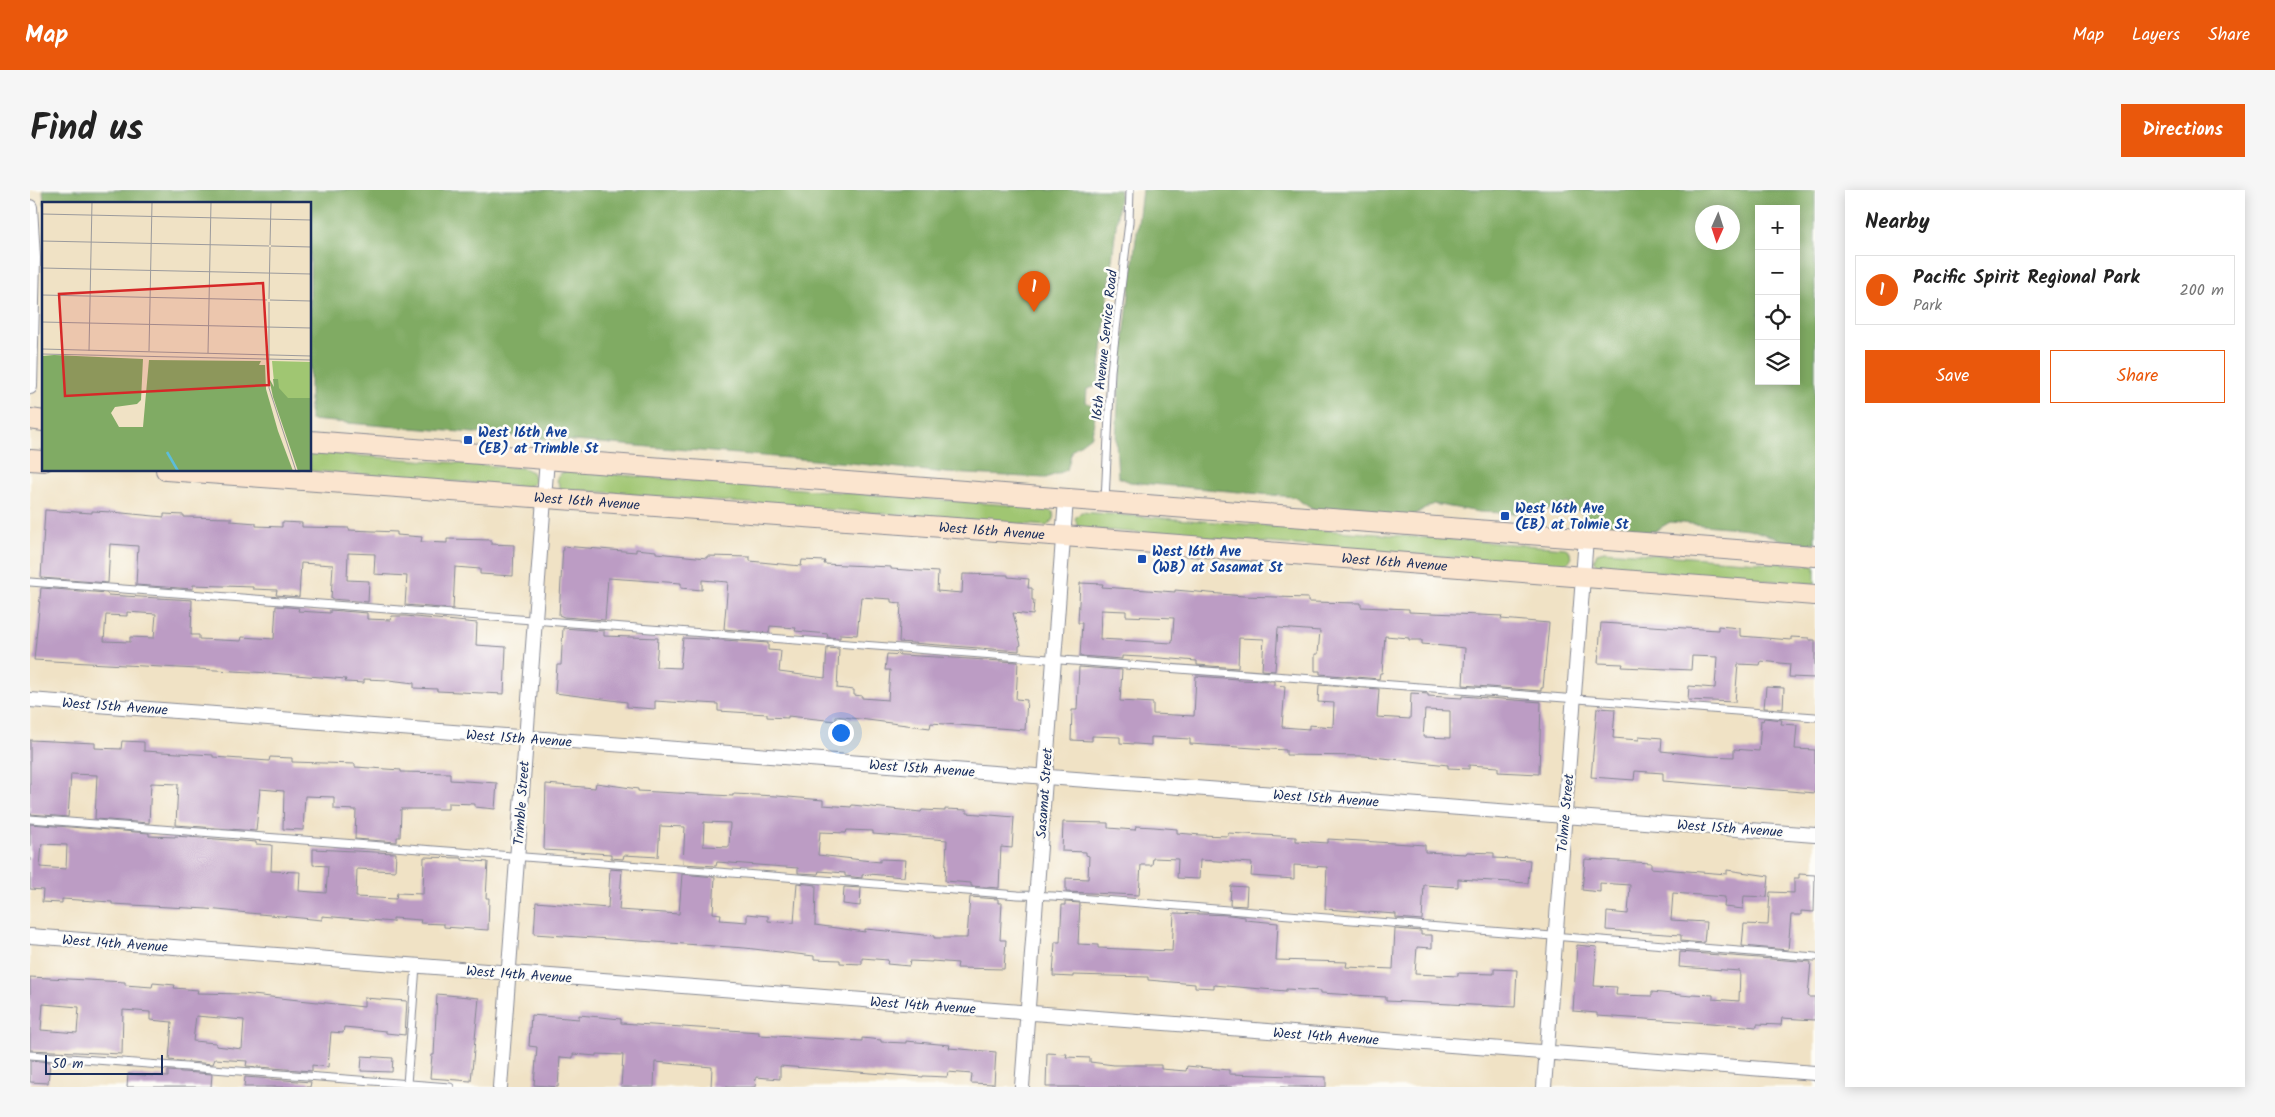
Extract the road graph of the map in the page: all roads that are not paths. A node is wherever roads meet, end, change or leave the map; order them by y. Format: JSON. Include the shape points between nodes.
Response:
{"nodes":[{"id":1,"x":1130,"y":190,"type":"edge"},
{"id":2,"x":30,"y":207,"type":"edge"},
{"id":3,"x":30,"y":387,"type":"edge"},
{"id":4,"x":311,"y":441,"type":"edge"},
{"id":5,"x":547,"y":459,"type":"junction"},
{"id":6,"x":179,"y":471,"type":"edge"},
{"id":7,"x":544,"y":499,"type":"junction"},
{"id":8,"x":1066,"y":499,"type":"junction"},
{"id":9,"x":1105,"y":502,"type":"junction"},
{"id":10,"x":1064,"y":536,"type":"junction"},
{"id":11,"x":1586,"y":538,"type":"junction"},
{"id":12,"x":1815,"y":556,"type":"edge"},
{"id":13,"x":1584,"y":578,"type":"junction"},
{"id":14,"x":30,"y":582,"type":"edge"},
{"id":15,"x":1815,"y":595,"type":"edge"},
{"id":16,"x":534,"y":620,"type":"junction"},
{"id":17,"x":1054,"y":659,"type":"junction"},
{"id":18,"x":1574,"y":698,"type":"junction"},
{"id":19,"x":30,"y":700,"type":"edge"},
{"id":20,"x":1815,"y":717,"type":"edge"},
{"id":21,"x":526,"y":738,"type":"junction"},
{"id":22,"x":1045,"y":777,"type":"junction"},
{"id":23,"x":1565,"y":816,"type":"junction"},
{"id":24,"x":30,"y":819,"type":"edge"},
{"id":25,"x":1815,"y":835,"type":"edge"},
{"id":26,"x":517,"y":856,"type":"junction"},
{"id":27,"x":1036,"y":896,"type":"junction"},
{"id":28,"x":30,"y":936,"type":"edge"},
{"id":29,"x":1556,"y":936,"type":"junction"},
{"id":30,"x":1815,"y":957,"type":"edge"},
{"id":31,"x":416,"y":966,"type":"junction"},
{"id":32,"x":508,"y":973,"type":"junction"},
{"id":33,"x":1027,"y":1013,"type":"junction"},
{"id":34,"x":1547,"y":1052,"type":"junction"},
{"id":35,"x":30,"y":1055,"type":"edge"},
{"id":36,"x":1815,"y":1073,"type":"edge"},
{"id":37,"x":407,"y":1084,"type":"junction"},
{"id":38,"x":385,"y":1085,"type":"edge"},
{"id":39,"x":450,"y":1087,"type":"edge"},
{"id":40,"x":500,"y":1087,"type":"edge"},
{"id":41,"x":1022,"y":1087,"type":"edge"},
{"id":42,"x":1544,"y":1087,"type":"edge"}],
"edges":[{"from":1,"to":9,"type":"lane","name":"16th Avenue Service Road","via":[[1111,371]]},
{"from":2,"to":3,"type":"street","via":[[34,258]]},
{"from":4,"to":5,"type":"main road"},
{"from":5,"to":7,"type":"street","name":"Trimble Street"},
{"from":5,"to":8,"type":"main road"},
{"from":6,"to":7,"type":"main road","name":"West 16th Avenue"},
{"from":7,"to":10,"type":"main road","name":"West 16th Avenue"},
{"from":7,"to":16,"type":"street","name":"Trimble Street"},
{"from":8,"to":9,"type":"main road"},
{"from":8,"to":10,"type":"street","name":"Sasamat Street"},
{"from":9,"to":11,"type":"main road"},
{"from":10,"to":13,"type":"main road","name":"West 16th Avenue"},
{"from":10,"to":17,"type":"street","name":"Sasamat Street"},
{"from":11,"to":12,"type":"main road"},
{"from":11,"to":13,"type":"street","name":"Tolmie Street"},
{"from":13,"to":15,"type":"main road","name":"West 16th Avenue"},
{"from":13,"to":18,"type":"street","name":"Tolmie Street"},
{"from":14,"to":16,"type":"lane"},
{"from":16,"to":17,"type":"lane"},
{"from":16,"to":21,"type":"street","name":"Trimble Street"},
{"from":17,"to":18,"type":"lane"},
{"from":17,"to":22,"type":"street","name":"Sasamat Street"},
{"from":18,"to":20,"type":"lane"},
{"from":18,"to":23,"type":"street","name":"Tolmie Street"},
{"from":19,"to":21,"type":"street","name":"West 15th Avenue"},
{"from":21,"to":22,"type":"street","name":"West 15th Avenue"},
{"from":21,"to":26,"type":"street","name":"Trimble Street"},
{"from":22,"to":23,"type":"street","name":"West 15th Avenue"},
{"from":22,"to":27,"type":"street","name":"Sasamat Street"},
{"from":23,"to":25,"type":"street","name":"West 15th Avenue"},
{"from":23,"to":29,"type":"street","name":"Tolmie Street"},
{"from":24,"to":26,"type":"lane"},
{"from":26,"to":27,"type":"lane"},
{"from":26,"to":32,"type":"street","name":"Trimble Street"},
{"from":27,"to":29,"type":"lane"},
{"from":27,"to":33,"type":"street","name":"Sasamat Street"},
{"from":28,"to":31,"type":"street","name":"West 14th Avenue"},
{"from":29,"to":30,"type":"lane"},
{"from":29,"to":34,"type":"street","name":"Tolmie Street"},
{"from":31,"to":32,"type":"street","name":"West 14th Avenue"},
{"from":31,"to":37,"type":"lane"},
{"from":32,"to":33,"type":"street","name":"West 14th Avenue"},
{"from":32,"to":40,"type":"street","name":"Trimble Street"},
{"from":33,"to":34,"type":"street","name":"West 14th Avenue"},
{"from":33,"to":41,"type":"street","name":"Sasamat Street"},
{"from":34,"to":36,"type":"street","name":"West 14th Avenue"},
{"from":34,"to":42,"type":"street","name":"Tolmie Street"},
{"from":35,"to":38,"type":"lane"},
{"from":37,"to":38,"type":"lane"},
{"from":37,"to":39,"type":"lane"}]}
